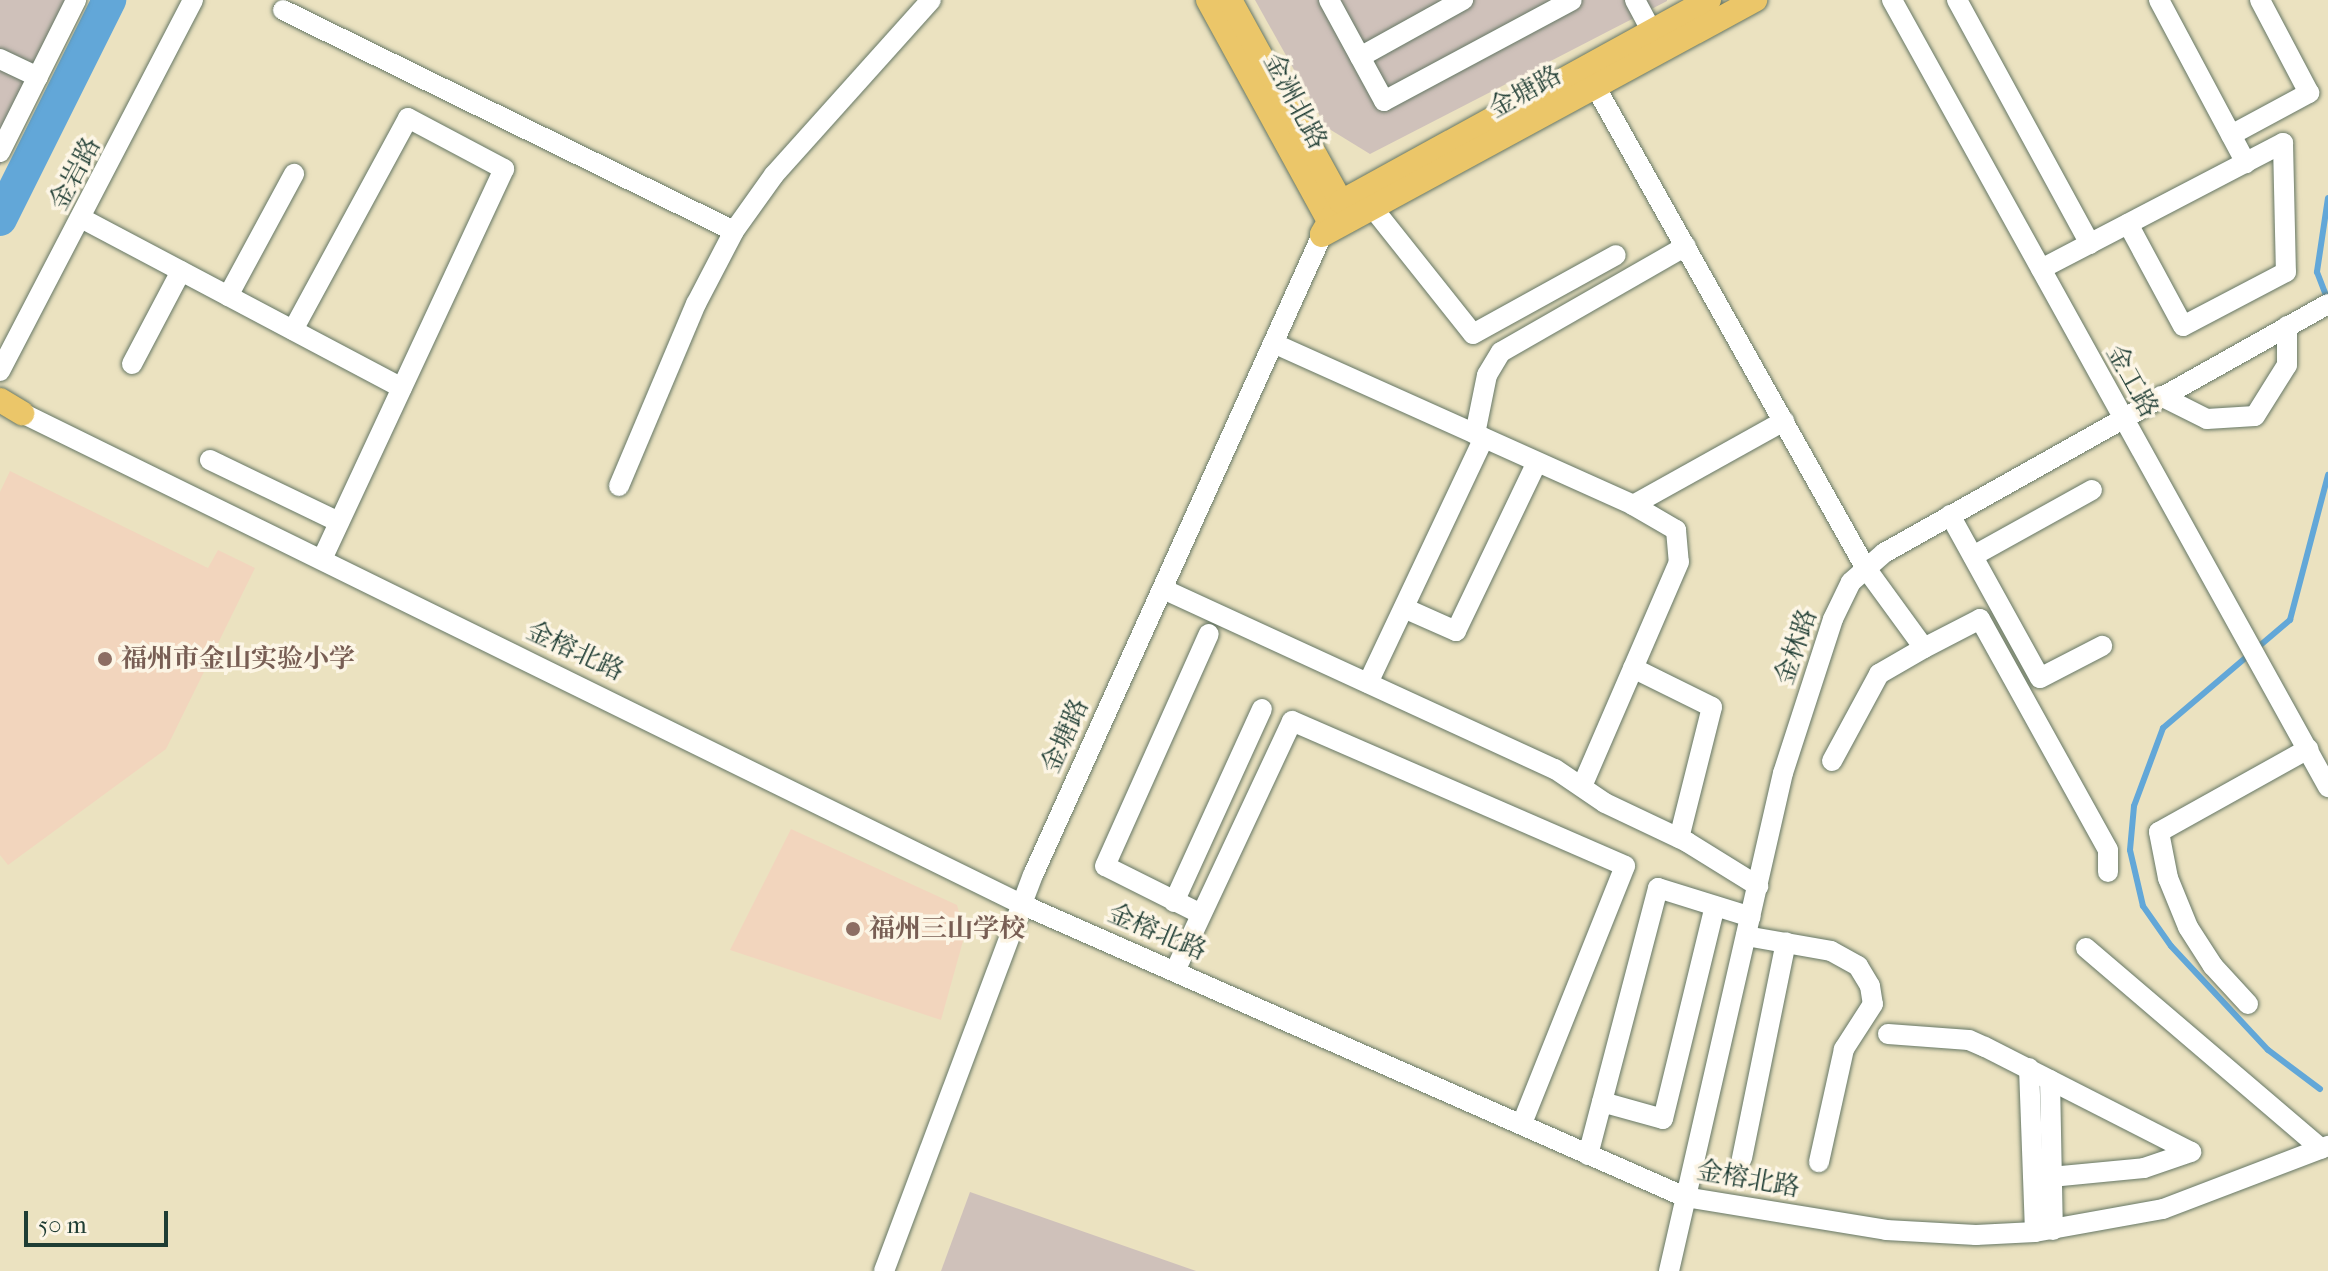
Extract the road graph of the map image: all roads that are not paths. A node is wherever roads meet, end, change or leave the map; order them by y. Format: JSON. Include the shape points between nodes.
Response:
{"nodes":[{"id":1,"x":76,"y":0,"type":"edge"},
{"id":2,"x":193,"y":0,"type":"edge"},
{"id":3,"x":931,"y":0,"type":"edge"},
{"id":4,"x":1208,"y":0,"type":"edge"},
{"id":5,"x":1230,"y":0,"type":"edge"},
{"id":6,"x":1329,"y":0,"type":"edge"},
{"id":7,"x":1463,"y":0,"type":"edge"},
{"id":8,"x":1572,"y":0,"type":"edge"},
{"id":9,"x":1635,"y":0,"type":"edge"},
{"id":10,"x":1709,"y":0,"type":"edge"},
{"id":11,"x":1755,"y":0,"type":"edge"},
{"id":12,"x":1892,"y":0,"type":"edge"},
{"id":13,"x":1957,"y":0,"type":"edge"},
{"id":14,"x":2159,"y":0,"type":"edge"},
{"id":15,"x":2260,"y":0,"type":"edge"},
{"id":16,"x":283,"y":10,"type":"dead end"},
{"id":17,"x":1656,"y":41,"type":"junction"},
{"id":18,"x":1360,"y":57,"type":"junction"},
{"id":19,"x":0,"y":59,"type":"edge"},
{"id":20,"x":38,"y":77,"type":"junction"},
{"id":21,"x":1595,"y":86,"type":"junction"},
{"id":22,"x":2231,"y":135,"type":"junction"},
{"id":23,"x":0,"y":152,"type":"edge"},
{"id":24,"x":2246,"y":163,"type":"junction"},
{"id":25,"x":294,"y":174,"type":"dead end"},
{"id":26,"x":81,"y":218,"type":"junction"},
{"id":27,"x":1341,"y":219,"type":"junction"},
{"id":28,"x":2128,"y":224,"type":"junction"},
{"id":29,"x":734,"y":231,"type":"junction"},
{"id":30,"x":2090,"y":244,"type":"junction"},
{"id":31,"x":1686,"y":246,"type":"junction"},
{"id":32,"x":1616,"y":255,"type":"dead end"},
{"id":33,"x":2041,"y":269,"type":"junction"},
{"id":34,"x":181,"y":271,"type":"junction"},
{"id":35,"x":228,"y":296,"type":"junction"},
{"id":36,"x":2328,"y":304,"type":"edge"},
{"id":37,"x":2289,"y":325,"type":"junction"},
{"id":38,"x":293,"y":330,"type":"junction"},
{"id":39,"x":1273,"y":343,"type":"junction"},
{"id":40,"x":132,"y":364,"type":"dead end"},
{"id":41,"x":0,"y":371,"type":"edge"},
{"id":42,"x":402,"y":388,"type":"junction"},
{"id":43,"x":2161,"y":396,"type":"junction"},
{"id":44,"x":0,"y":400,"type":"edge"},
{"id":45,"x":11,"y":410,"type":"edge"},
{"id":46,"x":2123,"y":417,"type":"junction"},
{"id":47,"x":1784,"y":421,"type":"junction"},
{"id":48,"x":1480,"y":436,"type":"junction"},
{"id":49,"x":210,"y":460,"type":"dead end"},
{"id":50,"x":1537,"y":462,"type":"junction"},
{"id":51,"x":619,"y":486,"type":"dead end"},
{"id":52,"x":2092,"y":490,"type":"dead end"},
{"id":53,"x":1633,"y":505,"type":"junction"},
{"id":54,"x":1950,"y":515,"type":"junction"},
{"id":55,"x":339,"y":522,"type":"junction"},
{"id":56,"x":1973,"y":556,"type":"junction"},
{"id":57,"x":322,"y":560,"type":"junction"},
{"id":58,"x":1865,"y":567,"type":"junction"},
{"id":59,"x":1163,"y":589,"type":"junction"},
{"id":60,"x":1404,"y":608,"type":"junction"},
{"id":61,"x":1209,"y":634,"type":"dead end"},
{"id":62,"x":2102,"y":646,"type":"dead end"},
{"id":63,"x":1924,"y":648,"type":"junction"},
{"id":64,"x":1633,"y":668,"type":"junction"},
{"id":65,"x":1368,"y":683,"type":"junction"},
{"id":66,"x":1262,"y":709,"type":"dead end"},
{"id":67,"x":2308,"y":749,"type":"junction"},
{"id":68,"x":1832,"y":761,"type":"dead end"},
{"id":69,"x":1582,"y":786,"type":"junction"},
{"id":70,"x":2328,"y":787,"type":"edge"},
{"id":71,"x":1679,"y":838,"type":"junction"},
{"id":72,"x":2108,"y":872,"type":"dead end"},
{"id":73,"x":1758,"y":886,"type":"junction"},
{"id":74,"x":1174,"y":902,"type":"junction"},
{"id":75,"x":1021,"y":904,"type":"junction"},
{"id":76,"x":1715,"y":906,"type":"junction"},
{"id":77,"x":1201,"y":914,"type":"junction"},
{"id":78,"x":1748,"y":927,"type":"junction"},
{"id":79,"x":1786,"y":942,"type":"junction"},
{"id":80,"x":2086,"y":948,"type":"dead end"},
{"id":81,"x":1175,"y":971,"type":"junction"},
{"id":82,"x":2248,"y":1004,"type":"dead end"},
{"id":83,"x":1888,"y":1034,"type":"dead end"},
{"id":84,"x":2029,"y":1068,"type":"junction"},
{"id":85,"x":2050,"y":1080,"type":"junction"},
{"id":86,"x":1602,"y":1102,"type":"junction"},
{"id":87,"x":1522,"y":1124,"type":"junction"},
{"id":88,"x":2324,"y":1147,"type":"edge"},
{"id":89,"x":1588,"y":1155,"type":"junction"},
{"id":90,"x":1742,"y":1158,"type":"dead end"},
{"id":91,"x":1819,"y":1162,"type":"dead end"},
{"id":92,"x":2051,"y":1177,"type":"junction"},
{"id":93,"x":1685,"y":1197,"type":"junction"},
{"id":94,"x":2044,"y":1231,"type":"junction"},
{"id":95,"x":884,"y":1271,"type":"edge"},
{"id":96,"x":1669,"y":1271,"type":"edge"}],
"edges":[{"from":1,"to":20,"type":"street"},
{"from":2,"to":26,"type":"street","name":"金岩路"},
{"from":3,"to":29,"type":"street","via":[[774,175]]},
{"from":4,"to":27,"type":"main road","name":"金洲北路"},
{"from":5,"to":27,"type":"main road","name":"金洲北路"},
{"from":6,"to":18,"type":"street"},
{"from":7,"to":18,"type":"street"},
{"from":8,"to":18,"type":"street","via":[[1384,101]]},
{"from":9,"to":17,"type":"street"},
{"from":10,"to":17,"type":"main road","name":"金塘路"},
{"from":11,"to":17,"type":"main road","name":"金塘路"},
{"from":12,"to":33,"type":"street","name":"金工路"},
{"from":13,"to":30,"type":"street"},
{"from":14,"to":22,"type":"street"},
{"from":15,"to":22,"type":"street","via":[[2309,93]]},
{"from":16,"to":29,"type":"street"},
{"from":17,"to":21,"type":"main road","name":"金塘路"},
{"from":17,"to":27,"type":"main road","name":"金塘路"},
{"from":19,"to":20,"type":"street"},
{"from":20,"to":23,"type":"street"},
{"from":21,"to":27,"type":"main road","name":"金塘路"},
{"from":21,"to":31,"type":"street"},
{"from":22,"to":24,"type":"street"},
{"from":24,"to":28,"type":"street"},
{"from":24,"to":28,"type":"street","via":[[2283,143],[2286,272],[2183,326]]},
{"from":25,"to":35,"type":"street"},
{"from":26,"to":34,"type":"street"},
{"from":26,"to":41,"type":"street","name":"金岩路"},
{"from":27,"to":32,"type":"street","via":[[1473,334]]},
{"from":27,"to":39,"type":"street","name":"金塘路"},
{"from":28,"to":30,"type":"street"},
{"from":29,"to":51,"type":"street","via":[[696,304]]},
{"from":30,"to":33,"type":"street"},
{"from":31,"to":47,"type":"street"},
{"from":31,"to":48,"type":"street","via":[[1501,352],[1487,375]]},
{"from":33,"to":46,"type":"street","name":"金工路"},
{"from":34,"to":35,"type":"street"},
{"from":34,"to":40,"type":"street"},
{"from":35,"to":38,"type":"street"},
{"from":36,"to":37,"type":"street","name":"金林路"},
{"from":37,"to":43,"type":"street","name":"金林路"},
{"from":37,"to":43,"type":"street","via":[[2287,365],[2255,416],[2207,419]]},
{"from":38,"to":42,"type":"street"},
{"from":38,"to":42,"type":"street","via":[[408,118],[504,169]]},
{"from":39,"to":48,"type":"street"},
{"from":39,"to":59,"type":"street","name":"金塘路"},
{"from":42,"to":55,"type":"street"},
{"from":43,"to":46,"type":"street","name":"金林路"},
{"from":44,"to":45,"type":"main road","name":"金榕北路"},
{"from":45,"to":57,"type":"street","name":"金榕北路"},
{"from":46,"to":54,"type":"street","name":"金林路"},
{"from":46,"to":67,"type":"street","name":"金工路"},
{"from":47,"to":53,"type":"street"},
{"from":47,"to":58,"type":"street"},
{"from":48,"to":50,"type":"street"},
{"from":48,"to":60,"type":"street"},
{"from":49,"to":55,"type":"street"},
{"from":50,"to":53,"type":"street"},
{"from":50,"to":60,"type":"street","via":[[1456,631]]},
{"from":52,"to":56,"type":"street"},
{"from":53,"to":64,"type":"street","via":[[1676,530],[1682,552]]},
{"from":54,"to":56,"type":"street"},
{"from":54,"to":58,"type":"street","name":"金林路"},
{"from":55,"to":57,"type":"street"},
{"from":56,"to":62,"type":"street","via":[[2040,678]]},
{"from":57,"to":75,"type":"street","name":"金榕北路"},
{"from":58,"to":63,"type":"street"},
{"from":58,"to":73,"type":"street","name":"金林路","via":[[1841,599],[1803,706]]},
{"from":59,"to":65,"type":"street"},
{"from":59,"to":75,"type":"street","name":"金塘路"},
{"from":60,"to":65,"type":"street"},
{"from":61,"to":74,"type":"street","via":[[1105,861],[1116,875]]},
{"from":63,"to":68,"type":"street","via":[[1879,674]]},
{"from":63,"to":72,"type":"street","via":[[1980,619],[2108,850]]},
{"from":64,"to":69,"type":"street"},
{"from":64,"to":71,"type":"street","via":[[1712,707]]},
{"from":65,"to":69,"type":"street"},
{"from":66,"to":74,"type":"street"},
{"from":67,"to":70,"type":"street","name":"金工路"},
{"from":67,"to":82,"type":"street","via":[[2159,832],[2168,878],[2188,927],[2213,966]]},
{"from":69,"to":71,"type":"street","via":[[1605,803]]},
{"from":71,"to":73,"type":"street"},
{"from":73,"to":78,"type":"street","name":"金林路"},
{"from":74,"to":77,"type":"street"},
{"from":75,"to":81,"type":"street","name":"金榕北路"},
{"from":75,"to":95,"type":"street","name":"金塘路"},
{"from":76,"to":78,"type":"street"},
{"from":76,"to":86,"type":"street","via":[[1658,888]]},
{"from":76,"to":86,"type":"street","via":[[1663,1119]]},
{"from":77,"to":81,"type":"street"},
{"from":77,"to":87,"type":"street","via":[[1292,721],[1625,866]]},
{"from":78,"to":79,"type":"street"},
{"from":78,"to":93,"type":"street","name":"金林路"},
{"from":79,"to":90,"type":"street"},
{"from":79,"to":91,"type":"street","via":[[1849,960],[1864,974],[1872,995],[1871,1011],[1844,1049]]},
{"from":80,"to":88,"type":"street"},
{"from":81,"to":87,"type":"street","name":"金榕北路"},
{"from":83,"to":84,"type":"street","via":[[1969,1040]]},
{"from":84,"to":85,"type":"street"},
{"from":84,"to":94,"type":"street"},
{"from":85,"to":92,"type":"street"},
{"from":85,"to":92,"type":"street","via":[[2191,1152],[2144,1168]]},
{"from":86,"to":89,"type":"street"},
{"from":87,"to":89,"type":"street","name":"金榕北路"},
{"from":88,"to":94,"type":"street","name":"金榕北路","via":[[2163,1209]]},
{"from":89,"to":93,"type":"street","name":"金榕北路"},
{"from":92,"to":94,"type":"street"},
{"from":93,"to":94,"type":"street","name":"金榕北路","via":[[1886,1230],[1976,1235]]},
{"from":93,"to":96,"type":"street","name":"金林路"}]}
